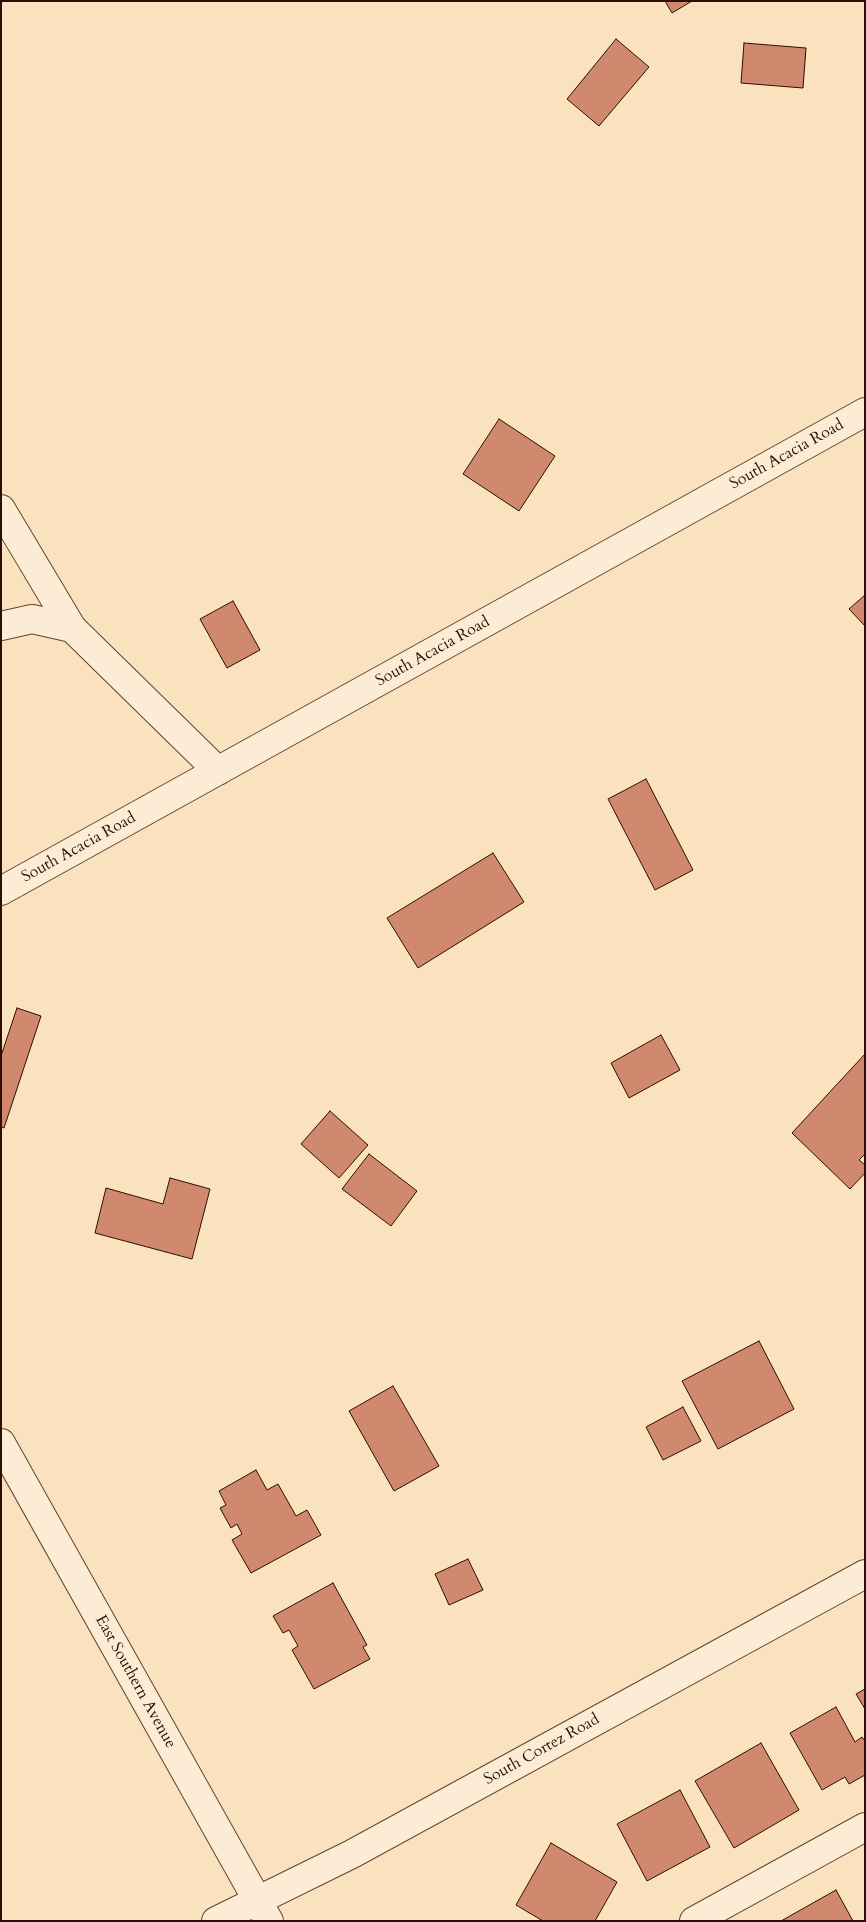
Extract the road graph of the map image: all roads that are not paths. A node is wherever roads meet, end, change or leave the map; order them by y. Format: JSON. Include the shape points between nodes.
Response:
{"nodes":[{"id":1,"x":865,"y":412,"type":"edge"},
{"id":2,"x":1,"y":509,"type":"edge"},
{"id":3,"x":1,"y":626,"type":"edge"},
{"id":4,"x":72,"y":628,"type":"junction"},
{"id":5,"x":218,"y":771,"type":"junction"},
{"id":6,"x":1,"y":891,"type":"edge"},
{"id":7,"x":1,"y":1443,"type":"edge"},
{"id":8,"x":865,"y":1574,"type":"edge"},
{"id":9,"x":864,"y":1830,"type":"edge"},
{"id":10,"x":264,"y":1911,"type":"edge"},
{"id":11,"x":216,"y":1921,"type":"edge"},
{"id":12,"x":694,"y":1921,"type":"edge"}],
"edges":[{"from":1,"to":5,"type":"street","name":"South Acacia Road"},
{"from":2,"to":4,"type":"street"},
{"from":3,"to":4,"type":"street","via":[[32,619]]},
{"from":4,"to":5,"type":"street"},
{"from":5,"to":6,"type":"street","name":"South Acacia Road"},
{"from":7,"to":10,"type":"street","name":"East Southern Avenue"},
{"from":8,"to":10,"type":"street","name":"South Cortez Road","via":[[352,1854]]},
{"from":9,"to":12,"type":"street"},
{"from":10,"to":11,"type":"street","name":"South Cortez Road"}]}
